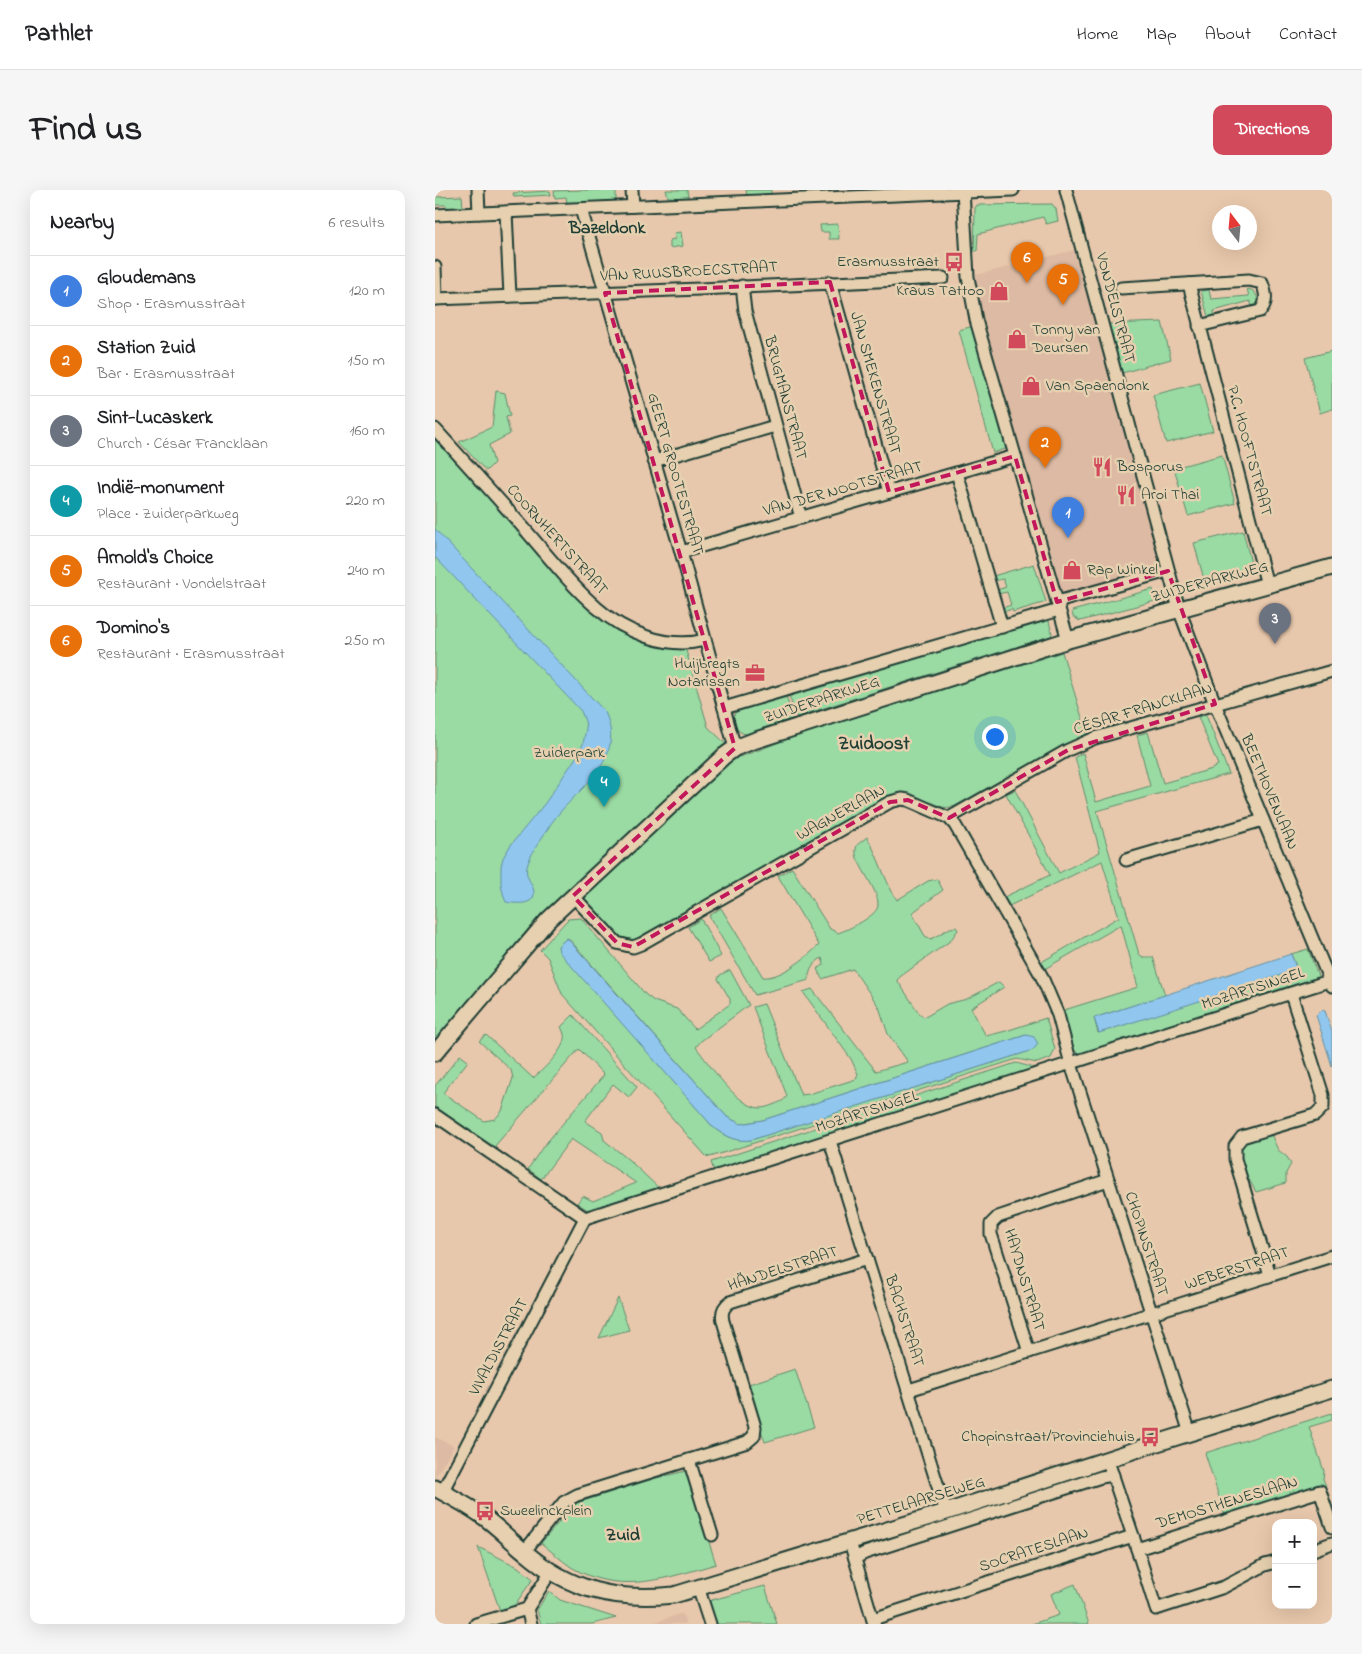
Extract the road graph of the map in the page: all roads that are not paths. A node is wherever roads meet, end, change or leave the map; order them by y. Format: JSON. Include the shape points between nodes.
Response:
{"nodes":[{"id":1,"x":478,"y":190,"type":"edge"},
{"id":2,"x":632,"y":190,"type":"edge"},
{"id":3,"x":1013,"y":190,"type":"edge"},
{"id":4,"x":1066,"y":190,"type":"edge"},
{"id":5,"x":963,"y":191,"type":"edge"},
{"id":6,"x":786,"y":195,"type":"edge"},
{"id":7,"x":633,"y":206,"type":"junction"},
{"id":8,"x":581,"y":209,"type":"junction"},
{"id":9,"x":506,"y":212,"type":"junction"},
{"id":10,"x":479,"y":213,"type":"junction"},
{"id":11,"x":435,"y":215,"type":"edge"},
{"id":12,"x":435,"y":267,"type":"edge"},
{"id":13,"x":943,"y":278,"type":"dead end"},
{"id":14,"x":829,"y":282,"type":"junction"},
{"id":15,"x":1189,"y":284,"type":"junction"},
{"id":16,"x":742,"y":286,"type":"junction"},
{"id":17,"x":1121,"y":288,"type":"dead end"},
{"id":18,"x":605,"y":293,"type":"junction"},
{"id":19,"x":511,"y":296,"type":"junction"},
{"id":20,"x":436,"y":299,"type":"edge"},
{"id":21,"x":1199,"y":326,"type":"junction"},
{"id":22,"x":775,"y":426,"type":"junction"},
{"id":23,"x":435,"y":429,"type":"edge"},
{"id":24,"x":1015,"y":456,"type":"junction"},
{"id":25,"x":654,"y":461,"type":"junction"},
{"id":26,"x":957,"y":473,"type":"junction"},
{"id":27,"x":889,"y":492,"type":"junction"},
{"id":28,"x":801,"y":518,"type":"junction"},
{"id":29,"x":681,"y":552,"type":"junction"},
{"id":30,"x":1332,"y":567,"type":"edge"},
{"id":31,"x":1169,"y":571,"type":"junction"},
{"id":32,"x":1267,"y":585,"type":"junction"},
{"id":33,"x":1058,"y":606,"type":"junction"},
{"id":34,"x":1179,"y":609,"type":"junction"},
{"id":35,"x":1002,"y":627,"type":"junction"},
{"id":36,"x":705,"y":640,"type":"junction"},
{"id":37,"x":1067,"y":640,"type":"junction"},
{"id":38,"x":1332,"y":672,"type":"edge"},
{"id":39,"x":1215,"y":704,"type":"junction"},
{"id":40,"x":724,"y":708,"type":"junction"},
{"id":41,"x":735,"y":748,"type":"junction"},
{"id":42,"x":949,"y":818,"type":"junction"},
{"id":43,"x":1263,"y":820,"type":"junction"},
{"id":44,"x":1126,"y":860,"type":"dead end"},
{"id":45,"x":573,"y":896,"type":"junction"},
{"id":46,"x":1331,"y":982,"type":"edge"},
{"id":47,"x":1291,"y":994,"type":"junction"},
{"id":48,"x":435,"y":1053,"type":"edge"},
{"id":49,"x":1071,"y":1064,"type":"junction"},
{"id":50,"x":435,"y":1115,"type":"edge"},
{"id":51,"x":830,"y":1140,"type":"junction"},
{"id":52,"x":1108,"y":1180,"type":"junction"},
{"id":53,"x":585,"y":1218,"type":"junction"},
{"id":54,"x":1332,"y":1256,"type":"edge"},
{"id":55,"x":867,"y":1259,"type":"junction"},
{"id":56,"x":1270,"y":1275,"type":"junction"},
{"id":57,"x":1151,"y":1314,"type":"junction"},
{"id":58,"x":1029,"y":1352,"type":"junction"},
{"id":59,"x":1332,"y":1389,"type":"edge"},
{"id":60,"x":909,"y":1390,"type":"junction"},
{"id":61,"x":1189,"y":1433,"type":"junction"},
{"id":62,"x":689,"y":1460,"type":"junction"},
{"id":63,"x":1108,"y":1461,"type":"junction"},
{"id":64,"x":1113,"y":1475,"type":"junction"},
{"id":65,"x":438,"y":1490,"type":"edge"},
{"id":66,"x":946,"y":1512,"type":"junction"},
{"id":67,"x":1332,"y":1527,"type":"edge"},
{"id":68,"x":712,"y":1535,"type":"dead end"},
{"id":69,"x":1133,"y":1536,"type":"junction"},
{"id":70,"x":850,"y":1542,"type":"junction"},
{"id":71,"x":1332,"y":1543,"type":"edge"},
{"id":72,"x":1137,"y":1549,"type":"junction"},
{"id":73,"x":1317,"y":1549,"type":"edge"},
{"id":74,"x":524,"y":1552,"type":"junction"},
{"id":75,"x":855,"y":1558,"type":"junction"},
{"id":76,"x":1272,"y":1563,"type":"edge"},
{"id":77,"x":551,"y":1571,"type":"junction"},
{"id":78,"x":698,"y":1587,"type":"junction"},
{"id":79,"x":527,"y":1609,"type":"junction"},
{"id":80,"x":874,"y":1621,"type":"edge"},
{"id":81,"x":477,"y":1624,"type":"edge"},
{"id":82,"x":531,"y":1624,"type":"edge"},
{"id":83,"x":709,"y":1624,"type":"edge"}],
"edges":[{"from":1,"to":10,"type":"street"},
{"from":2,"to":7,"type":"street"},
{"from":3,"to":5,"type":"street"},
{"from":4,"to":31,"type":"street","name":"VONDELSTRAAT"},
{"from":5,"to":6,"type":"street"},
{"from":5,"to":24,"type":"street","via":[[968,277],[976,320]]},
{"from":6,"to":7,"type":"street"},
{"from":7,"to":8,"type":"street"},
{"from":8,"to":9,"type":"street"},
{"from":8,"to":18,"type":"street","name":"GEERT GROOTESTRAAT"},
{"from":9,"to":10,"type":"street"},
{"from":9,"to":19,"type":"street"},
{"from":10,"to":11,"type":"street"},
{"from":12,"to":20,"type":"street"},
{"from":13,"to":14,"type":"street","name":"VAN RUUSBROECSTRAAT"},
{"from":14,"to":16,"type":"street","name":"VAN RUUSBROECSTRAAT"},
{"from":14,"to":27,"type":"street","name":"JAN SMEKENSTRAAT"},
{"from":15,"to":17,"type":"street"},
{"from":15,"to":21,"type":"street","name":"P.C. HOOFTSTRAAT"},
{"from":15,"to":21,"type":"street","via":[[1249,280],[1263,283],[1266,294],[1265,305],[1260,311]]},
{"from":16,"to":18,"type":"street","name":"VAN RUUSBROECSTRAAT"},
{"from":16,"to":22,"type":"street","name":"BRUGMANSTRAAT","via":[[745,311]]},
{"from":18,"to":19,"type":"street","name":"VAN RUUSBROECSTRAAT"},
{"from":18,"to":25,"type":"street","name":"GEERT GROOTESTRAAT"},
{"from":19,"to":20,"type":"street","name":"VAN RUUSBROECSTRAAT"},
{"from":21,"to":32,"type":"street","name":"P.C. HOOFTSTRAAT"},
{"from":22,"to":25,"type":"street"},
{"from":22,"to":28,"type":"street","name":"BRUGMANSTRAAT"},
{"from":23,"to":36,"type":"street","name":"COORNHERTSTRAAT","via":[[595,607],[634,632],[656,639],[669,642]]},
{"from":24,"to":26,"type":"street","name":"VAN DER NOOTSTRAAT"},
{"from":24,"to":33,"type":"street"},
{"from":25,"to":29,"type":"street","name":"GEERT GROOTESTRAAT"},
{"from":26,"to":27,"type":"street","name":"VAN DER NOOTSTRAAT"},
{"from":26,"to":35,"type":"street"},
{"from":27,"to":28,"type":"street","name":"VAN DER NOOTSTRAAT"},
{"from":28,"to":29,"type":"street","name":"VAN DER NOOTSTRAAT"},
{"from":29,"to":36,"type":"street","name":"GEERT GROOTESTRAAT"},
{"from":30,"to":32,"type":"street","name":"ZUIDERPARKWEG"},
{"from":31,"to":33,"type":"street","name":"ZUIDERPARKWEG"},
{"from":31,"to":34,"type":"street","name":"VONDELSTRAAT"},
{"from":32,"to":34,"type":"street","name":"ZUIDERPARKWEG"},
{"from":33,"to":35,"type":"street","name":"ZUIDERPARKWEG"},
{"from":33,"to":37,"type":"street"},
{"from":34,"to":37,"type":"street","name":"ZUIDERPARKWEG"},
{"from":34,"to":39,"type":"street","name":"BEETHOVENLAAN"},
{"from":35,"to":40,"type":"street","name":"ZUIDERPARKWEG"},
{"from":36,"to":40,"type":"street","name":"GEERT GROOTESTRAAT"},
{"from":37,"to":41,"type":"street","name":"ZUIDERPARKWEG"},
{"from":38,"to":39,"type":"street","name":"CÉSAR FRANCKLAAN"},
{"from":39,"to":42,"type":"street","name":"CÉSAR FRANCKLAAN","via":[[1095,738]]},
{"from":39,"to":43,"type":"street","name":"BEETHOVENLAAN"},
{"from":40,"to":41,"type":"street","name":"GEERT GROOTESTRAAT"},
{"from":41,"to":45,"type":"street","name":"ZUIDERPARKWEG"},
{"from":42,"to":45,"type":"street","name":"WAGNERLAAN","via":[[908,800],[890,802],[633,947],[617,943]]},
{"from":42,"to":49,"type":"street","via":[[1041,975],[1058,1015]]},
{"from":43,"to":44,"type":"street"},
{"from":43,"to":46,"type":"street","name":"BEETHOVENLAAN"},
{"from":45,"to":48,"type":"street","name":"ZUIDERPARKWEG","via":[[548,920]]},
{"from":46,"to":47,"type":"street","name":"MOZARTSINGEL"},
{"from":47,"to":49,"type":"street","name":"MOZARTSINGEL"},
{"from":47,"to":56,"type":"street","via":[[1323,1095],[1323,1107],[1315,1115],[1242,1137],[1235,1146],[1235,1159]]},
{"from":49,"to":51,"type":"street","name":"MOZARTSINGEL"},
{"from":49,"to":52,"type":"street","name":"CHOPINSTRAAT"},
{"from":50,"to":53,"type":"street"},
{"from":51,"to":53,"type":"street","name":"MOZARTSINGEL"},
{"from":51,"to":55,"type":"street","name":"BACHSTRAAT"},
{"from":52,"to":57,"type":"street","name":"CHOPINSTRAAT"},
{"from":52,"to":58,"type":"street","name":"HAYDNSTRAAT","via":[[999,1217],[991,1224],[991,1234]]},
{"from":53,"to":65,"type":"street","name":"VIVALDISTRAAT"},
{"from":54,"to":56,"type":"street","name":"WEBERSTRAAT"},
{"from":55,"to":60,"type":"street","name":"BACHSTRAAT"},
{"from":55,"to":62,"type":"street","name":"HÄNDELSTRAAT","via":[[725,1305],[721,1315],[755,1427],[754,1436],[747,1442]]},
{"from":56,"to":57,"type":"street","name":"WEBERSTRAAT"},
{"from":57,"to":58,"type":"street","name":"WEBERSTRAAT"},
{"from":57,"to":61,"type":"street","name":"CHOPINSTRAAT"},
{"from":58,"to":60,"type":"street","name":"WEBERSTRAAT"},
{"from":59,"to":61,"type":"street","name":"PETTELAARSEWEG"},
{"from":60,"to":66,"type":"street","name":"BACHSTRAAT"},
{"from":61,"to":63,"type":"street","name":"PETTELAARSEWEG"},
{"from":62,"to":68,"type":"street"},
{"from":62,"to":74,"type":"street","via":[[564,1502]]},
{"from":63,"to":64,"type":"street"},
{"from":63,"to":66,"type":"street","name":"PETTELAARSEWEG"},
{"from":64,"to":69,"type":"street"},
{"from":64,"to":75,"type":"street","name":"PETTELAARSEWEG"},
{"from":65,"to":74,"type":"street","name":"PETTELAARSEWEG","via":[[462,1514]]},
{"from":66,"to":70,"type":"street","name":"PETTELAARSEWEG"},
{"from":67,"to":72,"type":"street","name":"DEMOSTHENESLAAN","via":[[1320,1491]]},
{"from":69,"to":72,"type":"street"},
{"from":69,"to":80,"type":"street","name":"SOCRATESLAAN"},
{"from":70,"to":75,"type":"street"},
{"from":70,"to":78,"type":"street","name":"PETTELAARSEWEG"},
{"from":71,"to":73,"type":"street"},
{"from":72,"to":76,"type":"street","via":[[1156,1609],[1224,1587]]},
{"from":74,"to":77,"type":"street","name":"PETTELAARSEWEG"},
{"from":75,"to":80,"type":"street"},
{"from":77,"to":78,"type":"street","name":"PETTELAARSEWEG","via":[[591,1590],[621,1597],[674,1595]]},
{"from":77,"to":79,"type":"street"},
{"from":78,"to":83,"type":"street"},
{"from":79,"to":81,"type":"street"},
{"from":79,"to":82,"type":"street"}]}
